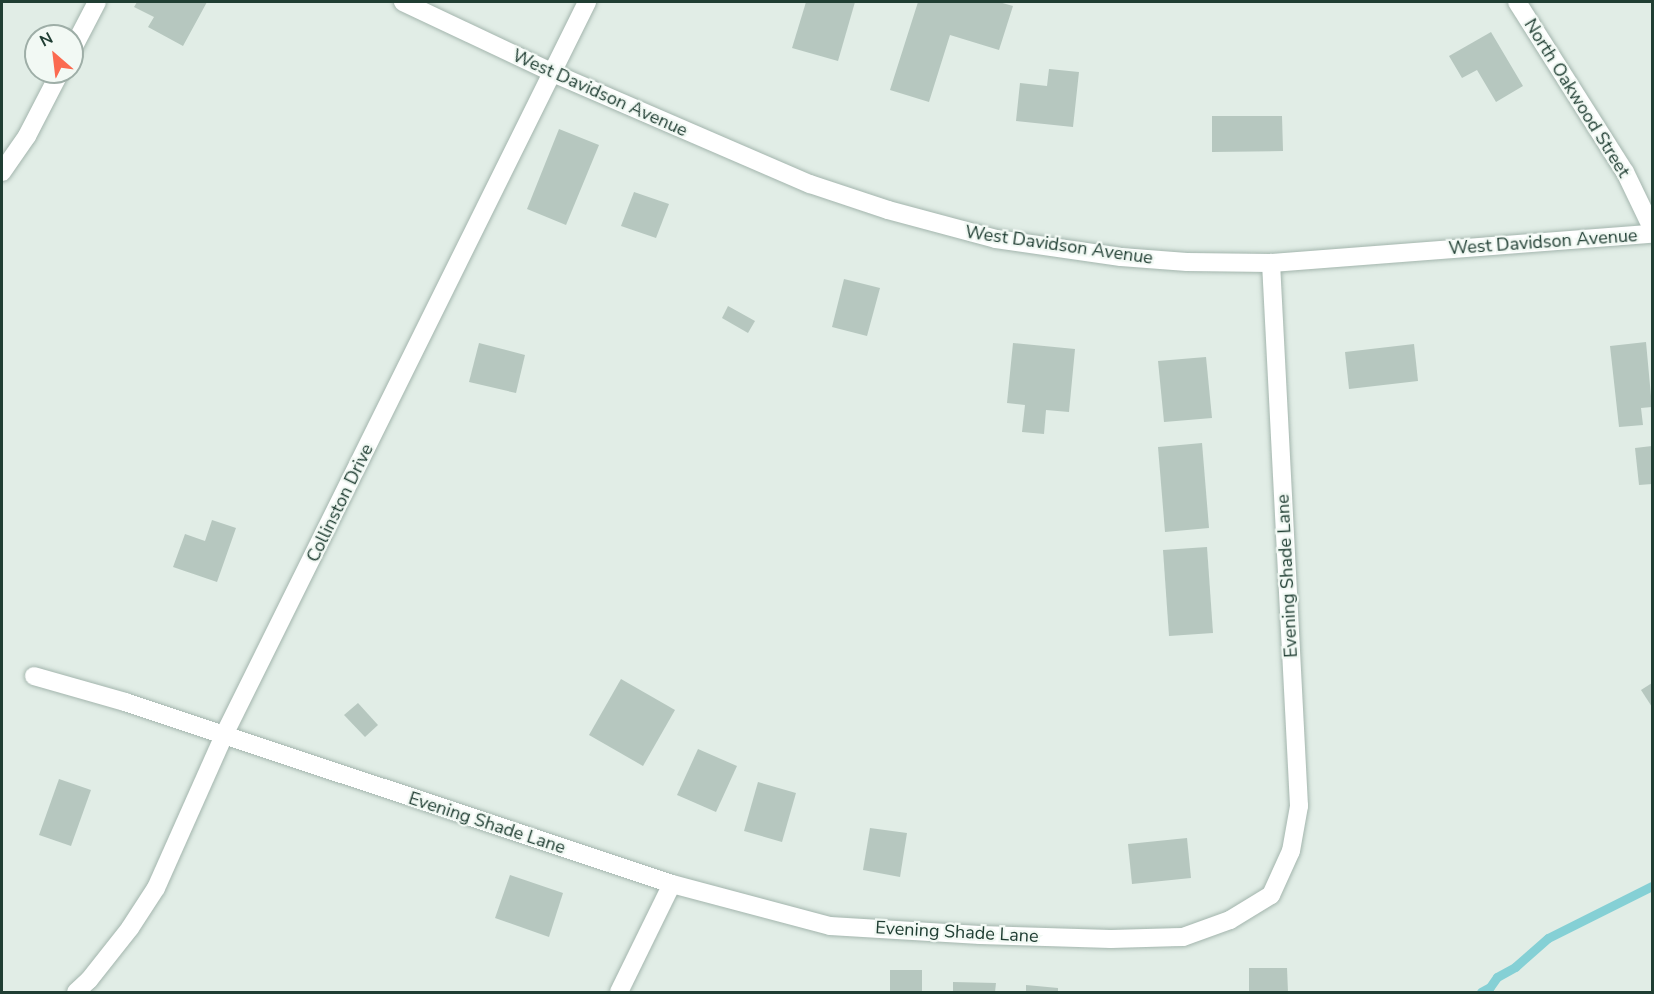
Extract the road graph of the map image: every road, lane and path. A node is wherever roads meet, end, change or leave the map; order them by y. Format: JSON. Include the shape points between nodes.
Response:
{"nodes":[{"id":1,"x":97,"y":2,"type":"edge"},
{"id":2,"x":403,"y":2,"type":"edge"},
{"id":3,"x":586,"y":2,"type":"edge"},
{"id":4,"x":1517,"y":2,"type":"edge"},
{"id":5,"x":84,"y":27,"type":"edge"},
{"id":6,"x":553,"y":73,"type":"junction"},
{"id":7,"x":54,"y":84,"type":"edge"},
{"id":8,"x":2,"y":172,"type":"edge"},
{"id":9,"x":1653,"y":228,"type":"edge"},
{"id":10,"x":1653,"y":234,"type":"edge"},
{"id":11,"x":1271,"y":263,"type":"junction"},
{"id":12,"x":34,"y":676,"type":"dead end"},
{"id":13,"x":225,"y":735,"type":"junction"},
{"id":14,"x":672,"y":884,"type":"junction"},
{"id":15,"x":76,"y":993,"type":"edge"},
{"id":16,"x":619,"y":993,"type":"edge"}],
"edges":[{"from":1,"to":5,"type":"street"},
{"from":2,"to":6,"type":"street","name":"West Davidson Avenue"},
{"from":3,"to":6,"type":"street","name":"Collinston Drive"},
{"from":4,"to":9,"type":"street","name":"North Oakwood Street","via":[[1625,172]]},
{"from":6,"to":11,"type":"street","name":"West Davidson Avenue","via":[[810,184],[955,230],[1121,257]]},
{"from":6,"to":13,"type":"street","name":"Collinston Drive"},
{"from":7,"to":8,"type":"street","via":[[27,136]]},
{"from":10,"to":11,"type":"street","name":"West Davidson Avenue"},
{"from":11,"to":14,"type":"street","name":"Evening Shade Lane","via":[[1299,806],[1291,851],[1271,896],[1230,920],[1184,937],[1111,939],[830,926]]},
{"from":12,"to":13,"type":"street","name":"Evening Shade Lane"},
{"from":13,"to":14,"type":"street","name":"Evening Shade Lane"},
{"from":13,"to":15,"type":"street","name":"Collinston Drive","via":[[156,888],[130,928]]},
{"from":14,"to":16,"type":"street"}]}
